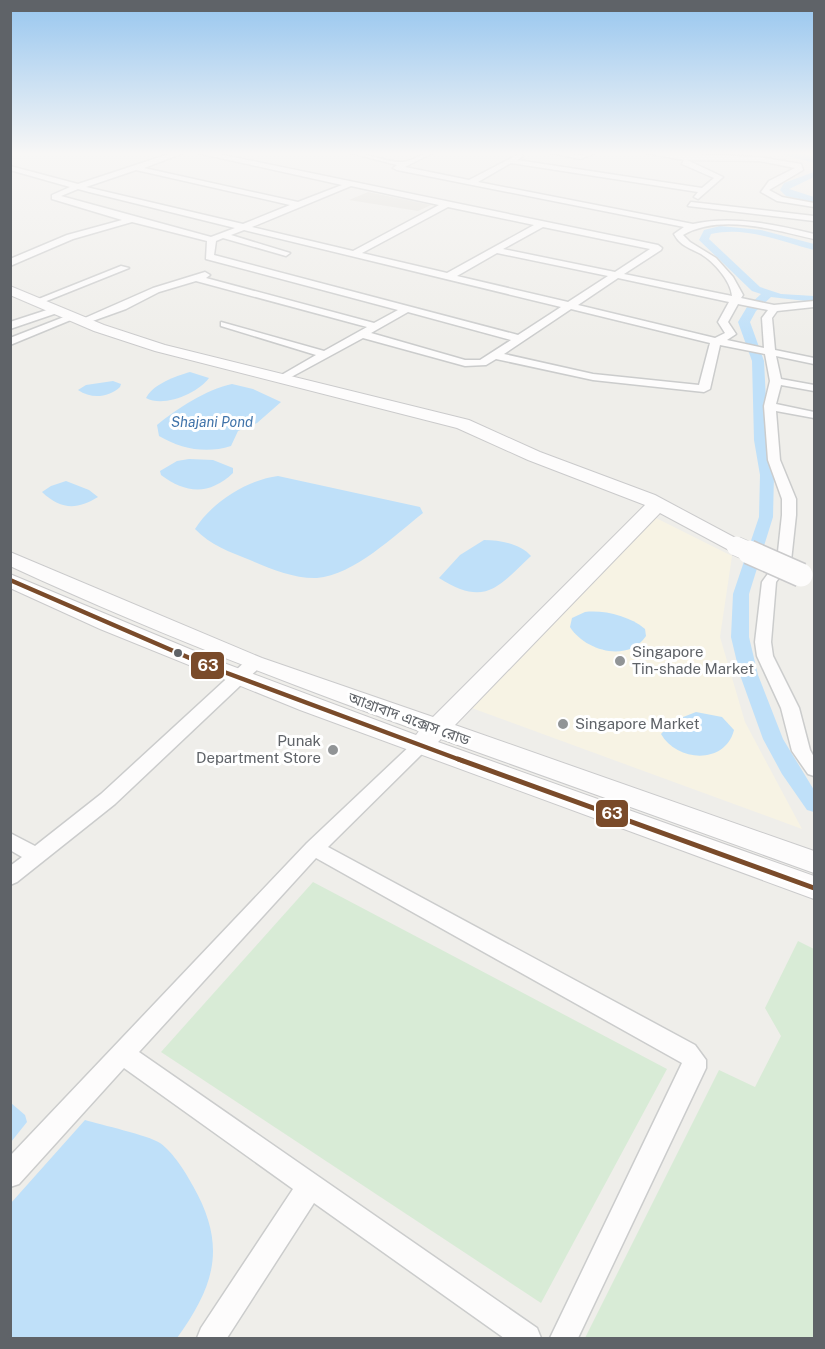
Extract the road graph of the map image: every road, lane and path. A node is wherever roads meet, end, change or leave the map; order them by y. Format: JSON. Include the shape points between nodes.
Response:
{"nodes":[{"id":1,"x":114,"y":215,"type":"edge"},
{"id":2,"x":193,"y":215,"type":"edge"},
{"id":3,"x":273,"y":215,"type":"edge"},
{"id":4,"x":427,"y":215,"type":"edge"},
{"id":5,"x":498,"y":215,"type":"edge"},
{"id":6,"x":633,"y":215,"type":"edge"},
{"id":7,"x":681,"y":215,"type":"edge"},
{"id":8,"x":781,"y":215,"type":"edge"},
{"id":9,"x":814,"y":219,"type":"edge"},
{"id":10,"x":130,"y":220,"type":"junction"},
{"id":11,"x":674,"y":223,"type":"junction"},
{"id":12,"x":541,"y":224,"type":"junction"},
{"id":13,"x":692,"y":226,"type":"junction"},
{"id":14,"x":243,"y":227,"type":"junction"},
{"id":15,"x":662,"y":234,"type":"dead end"},
{"id":16,"x":224,"y":235,"type":"junction"},
{"id":17,"x":814,"y":237,"type":"edge"},
{"id":18,"x":212,"y":240,"type":"junction"},
{"id":19,"x":495,"y":250,"type":"junction"},
{"id":20,"x":286,"y":253,"type":"dead end"},
{"id":21,"x":354,"y":254,"type":"junction"},
{"id":22,"x":10,"y":263,"type":"edge"},
{"id":23,"x":229,"y":264,"type":"junction"},
{"id":24,"x":124,"y":268,"type":"dead end"},
{"id":25,"x":448,"y":277,"type":"junction"},
{"id":26,"x":618,"y":277,"type":"junction"},
{"id":27,"x":196,"y":278,"type":"junction"},
{"id":28,"x":10,"y":290,"type":"edge"},
{"id":29,"x":36,"y":302,"type":"junction"},
{"id":30,"x":736,"y":302,"type":"junction"},
{"id":31,"x":814,"y":304,"type":"edge"},
{"id":32,"x":572,"y":307,"type":"junction"},
{"id":33,"x":770,"y":308,"type":"junction"},
{"id":34,"x":406,"y":309,"type":"junction"},
{"id":35,"x":56,"y":310,"type":"junction"},
{"id":36,"x":78,"y":319,"type":"junction"},
{"id":37,"x":225,"y":324,"type":"dead end"},
{"id":38,"x":10,"y":326,"type":"edge"},
{"id":39,"x":375,"y":326,"type":"junction"},
{"id":40,"x":362,"y":334,"type":"junction"},
{"id":41,"x":521,"y":339,"type":"junction"},
{"id":42,"x":716,"y":341,"type":"junction"},
{"id":43,"x":10,"y":342,"type":"edge"},
{"id":44,"x":767,"y":352,"type":"junction"},
{"id":45,"x":326,"y":355,"type":"junction"},
{"id":46,"x":495,"y":356,"type":"junction"},
{"id":47,"x":814,"y":360,"type":"edge"},
{"id":48,"x":282,"y":379,"type":"junction"},
{"id":49,"x":776,"y":381,"type":"junction"},
{"id":50,"x":814,"y":388,"type":"edge"},
{"id":51,"x":771,"y":406,"type":"junction"},
{"id":52,"x":814,"y":415,"type":"edge"},
{"id":53,"x":657,"y":505,"type":"junction"},
{"id":54,"x":10,"y":558,"type":"edge"},
{"id":55,"x":808,"y":578,"type":"edge"},
{"id":56,"x":10,"y":580,"type":"edge"},
{"id":57,"x":246,"y":671,"type":"junction"},
{"id":58,"x":427,"y":738,"type":"junction"},
{"id":59,"x":814,"y":770,"type":"edge"},
{"id":60,"x":10,"y":840,"type":"edge"},
{"id":61,"x":315,"y":848,"type":"junction"},
{"id":62,"x":36,"y":856,"type":"junction"},
{"id":63,"x":772,"y":859,"type":"junction"},
{"id":64,"x":814,"y":862,"type":"edge"},
{"id":65,"x":10,"y":877,"type":"edge"},
{"id":66,"x":814,"y":888,"type":"edge"},
{"id":67,"x":121,"y":1053,"type":"junction"},
{"id":68,"x":10,"y":1175,"type":"edge"},
{"id":69,"x":310,"y":1186,"type":"junction"},
{"id":70,"x":211,"y":1338,"type":"edge"},
{"id":71,"x":526,"y":1338,"type":"edge"},
{"id":72,"x":564,"y":1338,"type":"edge"}],
"edges":[{"from":1,"to":10,"type":"street"},
{"from":2,"to":14,"type":"street"},
{"from":3,"to":14,"type":"street"},
{"from":4,"to":21,"type":"street"},
{"from":5,"to":12,"type":"street"},
{"from":6,"to":11,"type":"street"},
{"from":7,"to":11,"type":"street"},
{"from":8,"to":9,"type":"street"},
{"from":10,"to":18,"type":"street"},
{"from":10,"to":22,"type":"street","via":[[70,237]]},
{"from":11,"to":13,"type":"street"},
{"from":11,"to":15,"type":"street"},
{"from":12,"to":19,"type":"street"},
{"from":12,"to":26,"type":"street","via":[[652,244]]},
{"from":13,"to":17,"type":"street","via":[[750,225]]},
{"from":13,"to":30,"type":"street","via":[[682,229],[678,237],[709,255],[730,278],[738,295]]},
{"from":14,"to":16,"type":"street"},
{"from":14,"to":21,"type":"street"},
{"from":16,"to":18,"type":"street"},
{"from":16,"to":20,"type":"street"},
{"from":18,"to":23,"type":"street","via":[[209,258]]},
{"from":19,"to":25,"type":"street"},
{"from":19,"to":26,"type":"street"},
{"from":21,"to":25,"type":"street"},
{"from":23,"to":27,"type":"street"},
{"from":23,"to":34,"type":"street"},
{"from":24,"to":29,"type":"street"},
{"from":25,"to":32,"type":"street"},
{"from":26,"to":30,"type":"street"},
{"from":26,"to":32,"type":"street"},
{"from":27,"to":36,"type":"street","via":[[156,290],[122,307]]},
{"from":27,"to":39,"type":"street"},
{"from":28,"to":29,"type":"street"},
{"from":29,"to":35,"type":"street"},
{"from":30,"to":33,"type":"street"},
{"from":30,"to":42,"type":"street","via":[[723,322],[731,334]]},
{"from":31,"to":33,"type":"street"},
{"from":32,"to":41,"type":"street"},
{"from":32,"to":42,"type":"street"},
{"from":33,"to":44,"type":"street"},
{"from":34,"to":39,"type":"street"},
{"from":34,"to":41,"type":"street"},
{"from":35,"to":36,"type":"street"},
{"from":35,"to":38,"type":"street"},
{"from":36,"to":43,"type":"street"},
{"from":36,"to":48,"type":"street","via":[[160,348]]},
{"from":37,"to":45,"type":"street"},
{"from":39,"to":40,"type":"street"},
{"from":40,"to":45,"type":"street"},
{"from":40,"to":46,"type":"street","via":[[465,363],[482,363]]},
{"from":41,"to":46,"type":"street"},
{"from":42,"to":44,"type":"street"},
{"from":42,"to":46,"type":"street","via":[[704,389],[593,377]]},
{"from":44,"to":47,"type":"street"},
{"from":44,"to":49,"type":"street"},
{"from":45,"to":48,"type":"street"},
{"from":48,"to":53,"type":"street","via":[[451,420]]},
{"from":49,"to":50,"type":"street"},
{"from":49,"to":51,"type":"street"},
{"from":51,"to":52,"type":"street"},
{"from":51,"to":59,"type":"street","via":[[774,460],[787,493],[789,515],[784,561],[770,582],[763,642],[765,656],[790,708],[801,752]]},
{"from":53,"to":55,"type":"street","bridge":true},
{"from":53,"to":58,"type":"street"},
{"from":54,"to":57,"type":"street","name":"আগ্রাবাদ এক্সেস রোড"},
{"from":56,"to":57,"type":"street","name":"আগ্রাবাদ এক্সেস রোড","via":[[81,613]]},
{"from":57,"to":58,"type":"street","name":"আগ্রাবাদ এক্সেস রোড"},
{"from":57,"to":62,"type":"street","via":[[108,799]]},
{"from":58,"to":61,"type":"street"},
{"from":58,"to":63,"type":"street","name":"আগ্রাবাদ এক্সেস রোড"},
{"from":60,"to":62,"type":"street"},
{"from":61,"to":67,"type":"street"},
{"from":61,"to":72,"type":"street","via":[[687,1052],[694,1060],[694,1068]]},
{"from":62,"to":65,"type":"street"},
{"from":63,"to":64,"type":"street","name":"আগ্রাবাদ এক্সেস রোড"},
{"from":63,"to":66,"type":"street"},
{"from":67,"to":68,"type":"street"},
{"from":67,"to":69,"type":"street"},
{"from":69,"to":70,"type":"street"},
{"from":69,"to":71,"type":"street"}]}
